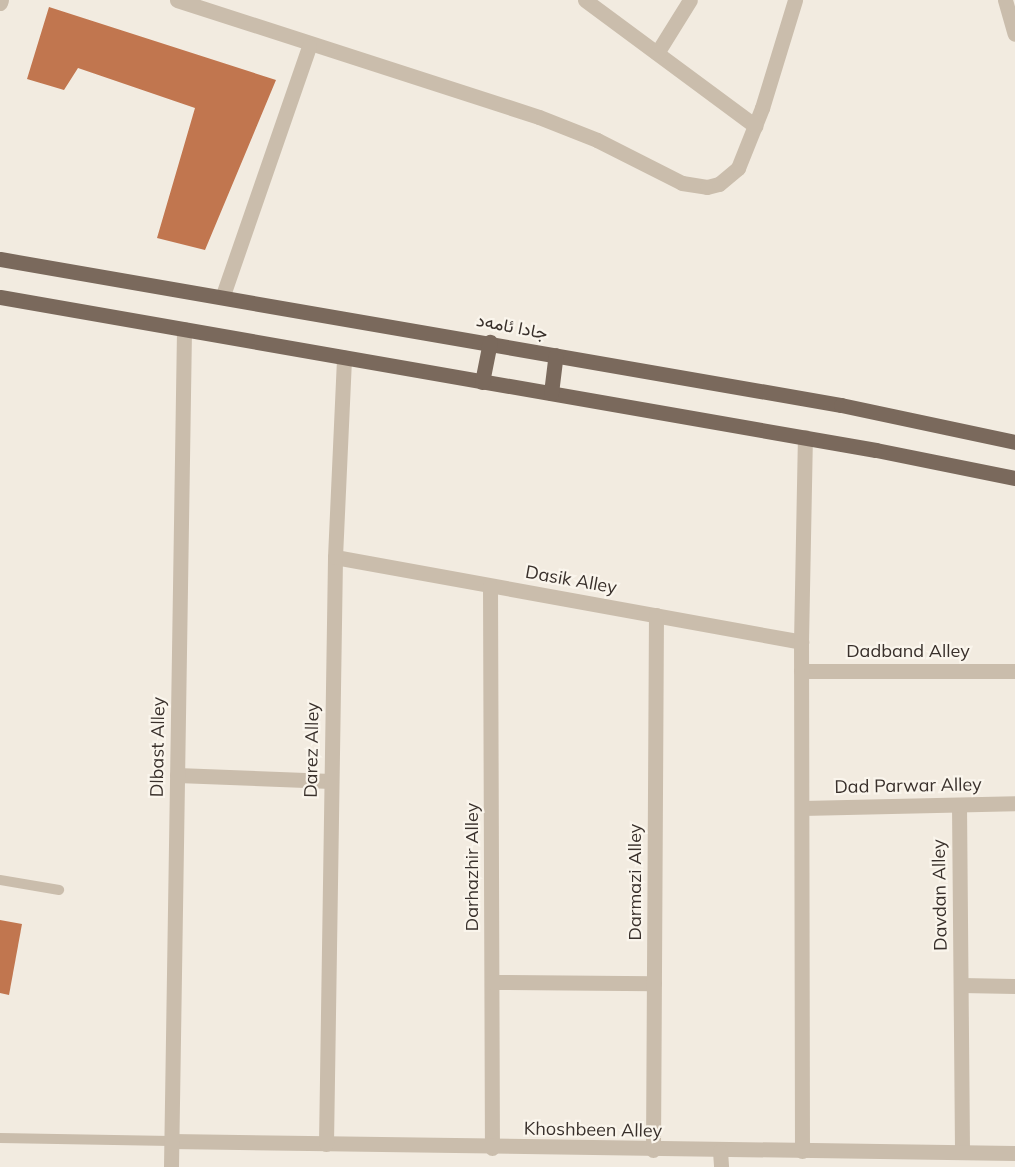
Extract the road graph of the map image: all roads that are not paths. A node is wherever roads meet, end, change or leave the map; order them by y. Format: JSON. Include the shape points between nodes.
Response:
{"nodes":[{"id":1,"x":177,"y":0,"type":"edge"},
{"id":2,"x":585,"y":0,"type":"edge"},
{"id":3,"x":690,"y":0,"type":"edge"},
{"id":4,"x":795,"y":0,"type":"edge"},
{"id":5,"x":1005,"y":0,"type":"edge"},
{"id":6,"x":1015,"y":34,"type":"edge"},
{"id":7,"x":309,"y":46,"type":"junction"},
{"id":8,"x":657,"y":53,"type":"junction"},
{"id":9,"x":755,"y":126,"type":"junction"},
{"id":10,"x":0,"y":259,"type":"edge"},
{"id":11,"x":223,"y":295,"type":"junction"},
{"id":12,"x":0,"y":297,"type":"edge"},
{"id":13,"x":184,"y":329,"type":"junction"},
{"id":14,"x":490,"y":342,"type":"junction"},
{"id":15,"x":556,"y":355,"type":"junction"},
{"id":16,"x":344,"y":357,"type":"junction"},
{"id":17,"x":482,"y":382,"type":"junction"},
{"id":18,"x":551,"y":393,"type":"junction"},
{"id":19,"x":805,"y":437,"type":"junction"},
{"id":20,"x":1015,"y":442,"type":"edge"},
{"id":21,"x":1015,"y":478,"type":"edge"},
{"id":22,"x":335,"y":557,"type":"junction"},
{"id":23,"x":490,"y":586,"type":"junction"},
{"id":24,"x":656,"y":615,"type":"junction"},
{"id":25,"x":801,"y":642,"type":"junction"},
{"id":26,"x":801,"y":670,"type":"junction"},
{"id":27,"x":1015,"y":671,"type":"edge"},
{"id":28,"x":177,"y":775,"type":"junction"},
{"id":29,"x":331,"y":781,"type":"junction"},
{"id":30,"x":1015,"y":803,"type":"edge"},
{"id":31,"x":959,"y":804,"type":"junction"},
{"id":32,"x":802,"y":808,"type":"junction"},
{"id":33,"x":0,"y":880,"type":"edge"},
{"id":34,"x":59,"y":890,"type":"dead end"},
{"id":35,"x":492,"y":982,"type":"junction"},
{"id":36,"x":654,"y":983,"type":"junction"},
{"id":37,"x":961,"y":985,"type":"junction"},
{"id":38,"x":1015,"y":986,"type":"edge"},
{"id":39,"x":0,"y":1138,"type":"edge"},
{"id":40,"x":171,"y":1142,"type":"junction"},
{"id":41,"x":326,"y":1144,"type":"junction"},
{"id":42,"x":492,"y":1148,"type":"junction"},
{"id":43,"x":653,"y":1150,"type":"junction"},
{"id":44,"x":802,"y":1151,"type":"junction"},
{"id":45,"x":962,"y":1152,"type":"junction"},
{"id":46,"x":1015,"y":1153,"type":"edge"},
{"id":47,"x":720,"y":1159,"type":"edge"},
{"id":48,"x":171,"y":1167,"type":"edge"}],
"edges":[{"from":1,"to":7,"type":"street"},
{"from":2,"to":8,"type":"street"},
{"from":3,"to":8,"type":"street"},
{"from":4,"to":9,"type":"street"},
{"from":5,"to":6,"type":"street"},
{"from":7,"to":9,"type":"street","via":[[568,128],[694,187],[719,184],[730,177],[738,168]]},
{"from":7,"to":11,"type":"street"},
{"from":8,"to":9,"type":"street"},
{"from":10,"to":11,"type":"main road","name":"جادا ئامەد"},
{"from":11,"to":14,"type":"main road","name":"جادا ئامەد"},
{"from":12,"to":13,"type":"main road"},
{"from":13,"to":16,"type":"main road"},
{"from":13,"to":28,"type":"street","name":"Dlbast Alley"},
{"from":14,"to":15,"type":"main road","name":"جادا ئامەد"},
{"from":14,"to":17,"type":"main road"},
{"from":15,"to":18,"type":"main road"},
{"from":15,"to":20,"type":"main road","name":"جادا ئامەد","via":[[874,411]]},
{"from":16,"to":17,"type":"main road"},
{"from":16,"to":22,"type":"street","name":"Darez Alley"},
{"from":17,"to":18,"type":"main road"},
{"from":18,"to":19,"type":"main road"},
{"from":19,"to":21,"type":"main road"},
{"from":19,"to":25,"type":"street"},
{"from":22,"to":23,"type":"street","name":"Dasik Alley"},
{"from":22,"to":29,"type":"street","name":"Darez Alley"},
{"from":23,"to":24,"type":"street","name":"Dasik Alley"},
{"from":23,"to":35,"type":"street","name":"Darhazhir Alley"},
{"from":24,"to":25,"type":"street","name":"Dasik Alley"},
{"from":24,"to":36,"type":"street","name":"Darmazi Alley"},
{"from":25,"to":26,"type":"street"},
{"from":26,"to":27,"type":"street","name":"Dadband Alley"},
{"from":26,"to":32,"type":"street"},
{"from":28,"to":29,"type":"street"},
{"from":28,"to":40,"type":"street","name":"Dlbast Alley"},
{"from":29,"to":41,"type":"street","name":"Darez Alley"},
{"from":30,"to":31,"type":"street","name":"Dad Parwar Alley"},
{"from":31,"to":32,"type":"street","name":"Dad Parwar Alley"},
{"from":31,"to":37,"type":"street","name":"Davdan Alley"},
{"from":32,"to":44,"type":"street"},
{"from":33,"to":34,"type":"lane"},
{"from":35,"to":36,"type":"street"},
{"from":35,"to":42,"type":"street","name":"Darhazhir Alley"},
{"from":36,"to":43,"type":"street","name":"Darmazi Alley"},
{"from":37,"to":38,"type":"street"},
{"from":37,"to":45,"type":"street","name":"Davdan Alley"},
{"from":39,"to":40,"type":"lane"},
{"from":40,"to":41,"type":"street","name":"Khoshbeen Alley"},
{"from":40,"to":48,"type":"street","name":"Dlbast Alley"},
{"from":41,"to":42,"type":"street","name":"Khoshbeen Alley"},
{"from":42,"to":43,"type":"street","name":"Khoshbeen Alley"},
{"from":43,"to":47,"type":"street","name":"Khoshbeen Alley"},
{"from":44,"to":45,"type":"street","name":"Khoshbeen Alley"},
{"from":44,"to":47,"type":"street","name":"Khoshbeen Alley"},
{"from":45,"to":46,"type":"street","name":"Khoshbeen Alley"}]}
